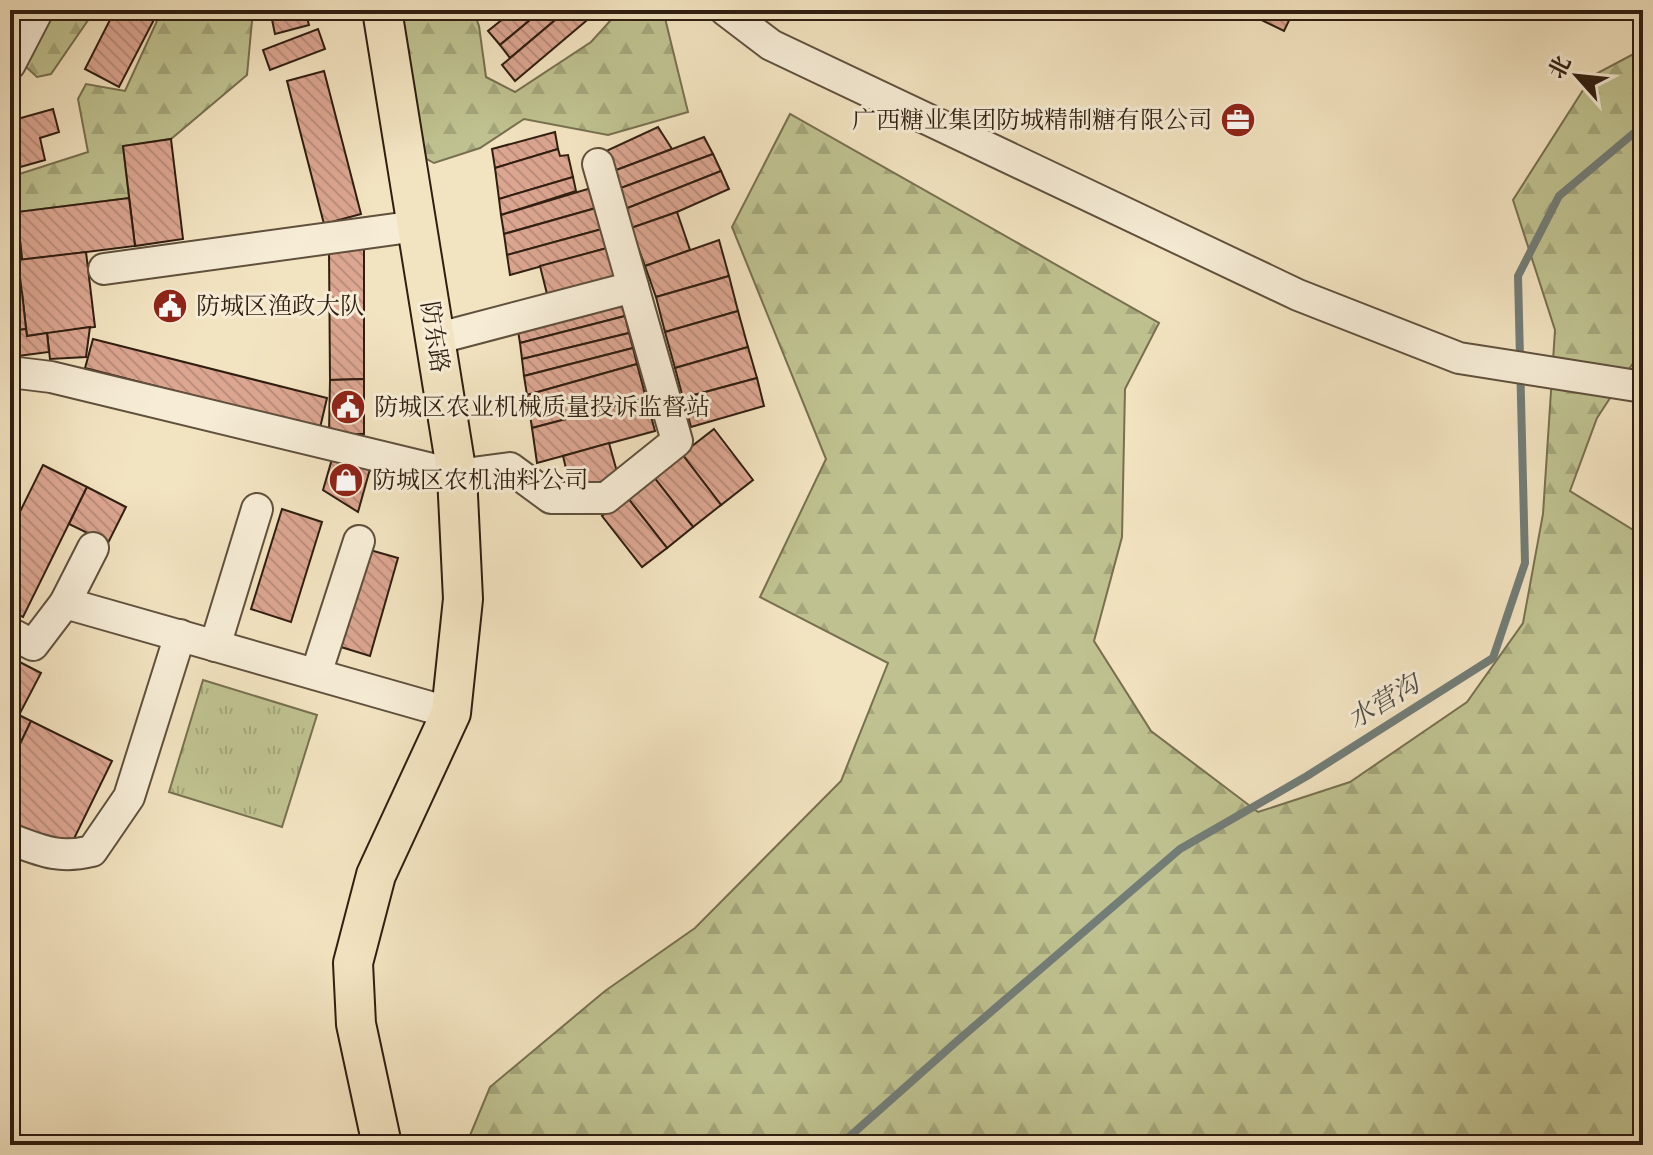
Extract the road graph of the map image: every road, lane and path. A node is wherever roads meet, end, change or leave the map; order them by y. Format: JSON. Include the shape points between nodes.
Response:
{"nodes":[{"id":1,"x":38,"y":10,"type":"edge"},
{"id":2,"x":382,"y":10,"type":"edge"},
{"id":3,"x":725,"y":10,"type":"edge"},
{"id":4,"x":10,"y":64,"type":"edge"},
{"id":5,"x":598,"y":164,"type":"dead end"},
{"id":6,"x":417,"y":226,"type":"junction"},
{"id":7,"x":104,"y":269,"type":"dead end"},
{"id":8,"x":633,"y":287,"type":"junction"},
{"id":9,"x":435,"y":339,"type":"junction"},
{"id":10,"x":10,"y":372,"type":"edge"},
{"id":11,"x":1643,"y":387,"type":"edge"},
{"id":12,"x":457,"y":475,"type":"junction"},
{"id":13,"x":257,"y":509,"type":"dead end"},
{"id":14,"x":359,"y":541,"type":"dead end"},
{"id":15,"x":93,"y":548,"type":"dead end"},
{"id":16,"x":65,"y":603,"type":"junction"},
{"id":17,"x":10,"y":633,"type":"edge"},
{"id":18,"x":180,"y":635,"type":"junction"},
{"id":19,"x":215,"y":646,"type":"junction"},
{"id":20,"x":316,"y":674,"type":"junction"},
{"id":21,"x":451,"y":713,"type":"junction"},
{"id":22,"x":10,"y":839,"type":"edge"},
{"id":23,"x":382,"y":1145,"type":"edge"}],
"edges":[{"from":1,"to":4,"type":"street"},
{"from":2,"to":6,"type":"main road","name":"防东路"},
{"from":3,"to":11,"type":"street","via":[[785,52],[1298,295],[1459,358]]},
{"from":5,"to":8,"type":"street"},
{"from":6,"to":7,"type":"street"},
{"from":6,"to":9,"type":"main road","name":"防东路"},
{"from":8,"to":9,"type":"street"},
{"from":8,"to":12,"type":"street","via":[[677,441],[606,498],[551,498],[510,468]]},
{"from":9,"to":12,"type":"main road","name":"防东路"},
{"from":10,"to":12,"type":"street","via":[[51,377]]},
{"from":12,"to":21,"type":"main road","name":"防东路","via":[[463,599]]},
{"from":13,"to":19,"type":"street"},
{"from":14,"to":20,"type":"street"},
{"from":15,"to":16,"type":"street"},
{"from":16,"to":17,"type":"street","via":[[33,645]]},
{"from":16,"to":18,"type":"street"},
{"from":18,"to":19,"type":"street"},
{"from":18,"to":22,"type":"street","via":[[129,797],[92,851],[49,854]]},
{"from":19,"to":20,"type":"street"},
{"from":20,"to":21,"type":"street"},
{"from":21,"to":23,"type":"main road","name":"防东路","via":[[376,875],[353,963],[356,1024]]}]}
